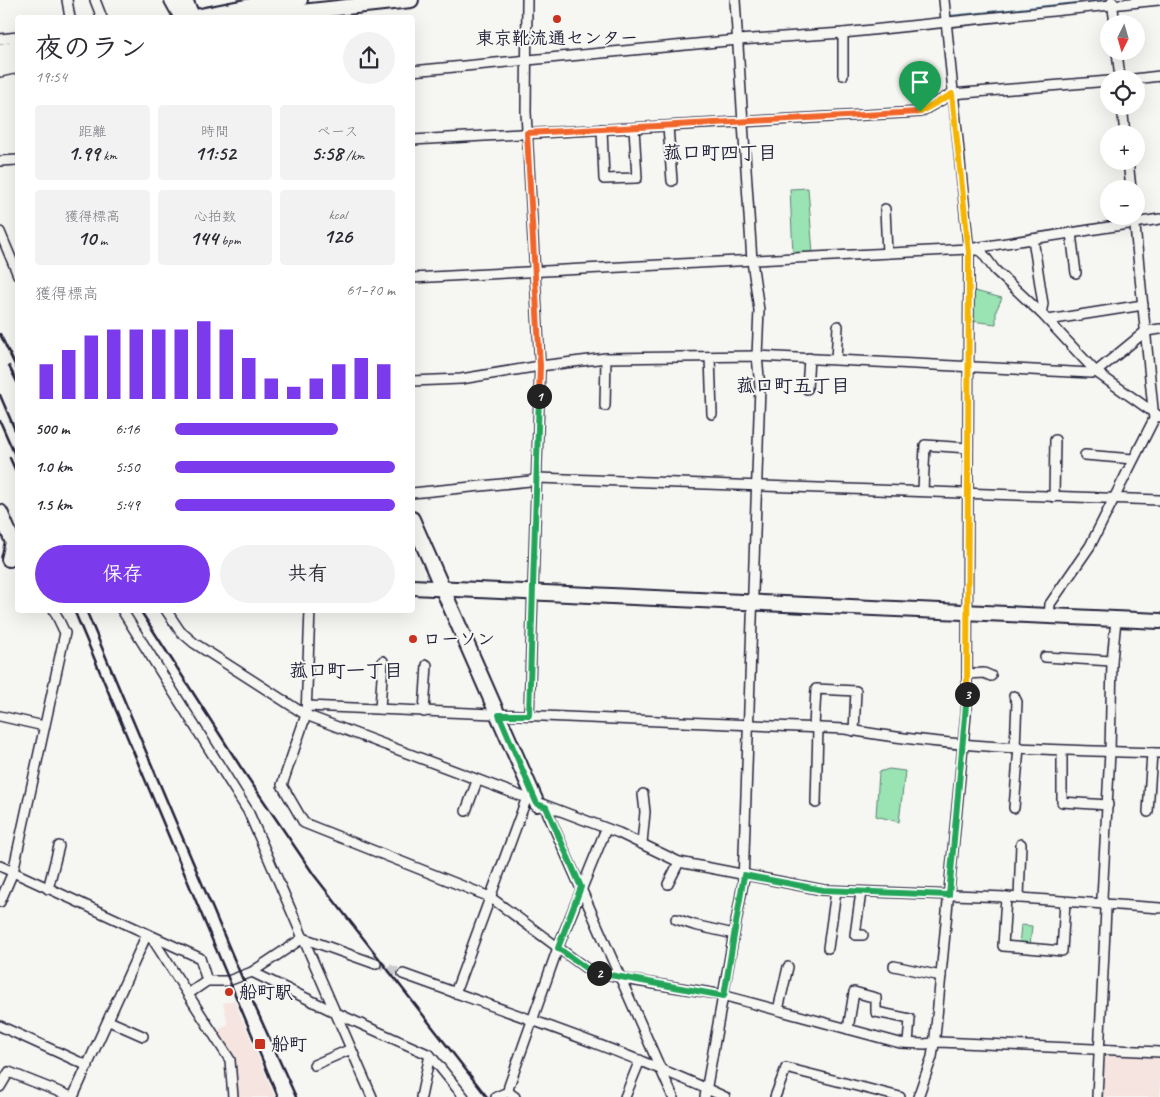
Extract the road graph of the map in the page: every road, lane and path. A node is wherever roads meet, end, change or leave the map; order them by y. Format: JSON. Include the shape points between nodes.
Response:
{"nodes":[{"id":1,"x":67,"y":0,"type":"edge"},
{"id":2,"x":95,"y":0,"type":"edge"},
{"id":3,"x":172,"y":0,"type":"edge"},
{"id":4,"x":185,"y":0,"type":"edge"},
{"id":5,"x":411,"y":0,"type":"edge"},
{"id":6,"x":528,"y":0,"type":"edge"},
{"id":7,"x":735,"y":0,"type":"edge"},
{"id":8,"x":944,"y":0,"type":"edge"},
{"id":9,"x":1159,"y":0,"type":"edge"},
{"id":10,"x":266,"y":1,"type":"edge"},
{"id":11,"x":1113,"y":3,"type":"edge"},
{"id":12,"x":297,"y":10,"type":"edge"},
{"id":13,"x":70,"y":15,"type":"edge"},
{"id":14,"x":101,"y":15,"type":"edge"},
{"id":15,"x":187,"y":15,"type":"edge"},
{"id":16,"x":189,"y":15,"type":"edge"},
{"id":17,"x":199,"y":15,"type":"edge"},
{"id":18,"x":265,"y":15,"type":"edge"},
{"id":19,"x":946,"y":21,"type":"junction"},
{"id":20,"x":842,"y":33,"type":"junction"},
{"id":21,"x":15,"y":36,"type":"edge"},
{"id":22,"x":0,"y":39,"type":"edge"},
{"id":23,"x":738,"y":40,"type":"junction"},
{"id":24,"x":15,"y":48,"type":"edge"},
{"id":25,"x":0,"y":51,"type":"edge"},
{"id":26,"x":15,"y":58,"type":"edge"},
{"id":27,"x":0,"y":61,"type":"edge"},
{"id":28,"x":526,"y":62,"type":"junction"},
{"id":29,"x":15,"y":69,"type":"edge"},
{"id":30,"x":415,"y":71,"type":"edge"},
{"id":31,"x":0,"y":72,"type":"edge"},
{"id":32,"x":843,"y":75,"type":"dead end"},
{"id":33,"x":1160,"y":76,"type":"edge"},
{"id":34,"x":1145,"y":78,"type":"edge"},
{"id":35,"x":1100,"y":82,"type":"edge"},
{"id":36,"x":952,"y":94,"type":"junction"},
{"id":37,"x":744,"y":122,"type":"junction"},
{"id":38,"x":668,"y":126,"type":"junction"},
{"id":39,"x":634,"y":128,"type":"junction"},
{"id":40,"x":602,"y":129,"type":"junction"},
{"id":41,"x":527,"y":133,"type":"junction"},
{"id":42,"x":415,"y":140,"type":"edge"},
{"id":43,"x":15,"y":160,"type":"edge"},
{"id":44,"x":0,"y":161,"type":"edge"},
{"id":45,"x":672,"y":182,"type":"dead end"},
{"id":46,"x":885,"y":209,"type":"dead end"},
{"id":47,"x":1160,"y":219,"type":"edge"},
{"id":48,"x":1145,"y":220,"type":"edge"},
{"id":49,"x":1110,"y":225,"type":"edge"},
{"id":50,"x":1135,"y":225,"type":"edge"},
{"id":51,"x":0,"y":232,"type":"edge"},
{"id":52,"x":1071,"y":233,"type":"junction"},
{"id":53,"x":1033,"y":238,"type":"junction"},
{"id":54,"x":968,"y":248,"type":"junction"},
{"id":55,"x":887,"y":253,"type":"junction"},
{"id":56,"x":752,"y":261,"type":"junction"},
{"id":57,"x":15,"y":268,"type":"edge"},
{"id":58,"x":535,"y":272,"type":"junction"},
{"id":59,"x":1076,"y":273,"type":"dead end"},
{"id":60,"x":415,"y":278,"type":"edge"},
{"id":61,"x":1143,"y":305,"type":"junction"},
{"id":62,"x":1041,"y":313,"type":"junction"},
{"id":63,"x":1048,"y":320,"type":"junction"},
{"id":64,"x":838,"y":326,"type":"dead end"},
{"id":65,"x":1160,"y":329,"type":"edge"},
{"id":66,"x":1146,"y":331,"type":"junction"},
{"id":67,"x":757,"y":356,"type":"junction"},
{"id":68,"x":710,"y":357,"type":"junction"},
{"id":69,"x":606,"y":358,"type":"junction"},
{"id":70,"x":809,"y":358,"type":"junction"},
{"id":71,"x":836,"y":360,"type":"junction"},
{"id":72,"x":540,"y":366,"type":"junction"},
{"id":73,"x":970,"y":366,"type":"junction"},
{"id":74,"x":1096,"y":372,"type":"junction"},
{"id":75,"x":415,"y":381,"type":"edge"},
{"id":76,"x":807,"y":389,"type":"dead end"},
{"id":77,"x":605,"y":406,"type":"dead end"},
{"id":78,"x":712,"y":414,"type":"dead end"},
{"id":79,"x":1157,"y":415,"type":"edge"},
{"id":80,"x":1055,"y":440,"type":"dead end"},
{"id":81,"x":968,"y":448,"type":"junction"},
{"id":82,"x":1085,"y":455,"type":"dead end"},
{"id":83,"x":1133,"y":459,"type":"junction"},
{"id":84,"x":537,"y":478,"type":"junction"},
{"id":85,"x":755,"y":486,"type":"junction"},
{"id":86,"x":923,"y":491,"type":"junction"},
{"id":87,"x":968,"y":493,"type":"junction"},
{"id":88,"x":415,"y":494,"type":"edge"},
{"id":89,"x":1054,"y":497,"type":"junction"},
{"id":90,"x":1114,"y":498,"type":"junction"},
{"id":91,"x":1160,"y":500,"type":"edge"},
{"id":92,"x":0,"y":512,"type":"edge"},
{"id":93,"x":415,"y":526,"type":"edge"},
{"id":94,"x":9,"y":559,"type":"edge"},
{"id":95,"x":415,"y":587,"type":"edge"},
{"id":96,"x":444,"y":590,"type":"junction"},
{"id":97,"x":533,"y":594,"type":"junction"},
{"id":98,"x":752,"y":604,"type":"junction"},
{"id":99,"x":55,"y":613,"type":"edge"},
{"id":100,"x":124,"y":613,"type":"edge"},
{"id":101,"x":168,"y":613,"type":"edge"},
{"id":102,"x":310,"y":613,"type":"edge"},
{"id":103,"x":968,"y":613,"type":"junction"},
{"id":104,"x":1049,"y":617,"type":"junction"},
{"id":105,"x":1116,"y":620,"type":"junction"},
{"id":106,"x":1160,"y":622,"type":"edge"},
{"id":107,"x":1045,"y":657,"type":"dead end"},
{"id":108,"x":383,"y":661,"type":"dead end"},
{"id":109,"x":1112,"y":661,"type":"junction"},
{"id":110,"x":427,"y":665,"type":"dead end"},
{"id":111,"x":967,"y":674,"type":"junction"},
{"id":112,"x":991,"y":676,"type":"dead end"},
{"id":113,"x":1014,"y":696,"type":"dead end"},
{"id":114,"x":380,"y":710,"type":"junction"},
{"id":115,"x":306,"y":711,"type":"junction"},
{"id":116,"x":424,"y":712,"type":"junction"},
{"id":117,"x":499,"y":715,"type":"junction"},
{"id":118,"x":529,"y":715,"type":"junction"},
{"id":119,"x":0,"y":716,"type":"edge"},
{"id":120,"x":748,"y":725,"type":"junction"},
{"id":121,"x":44,"y":726,"type":"junction"},
{"id":122,"x":816,"y":727,"type":"junction"},
{"id":123,"x":854,"y":731,"type":"junction"},
{"id":124,"x":963,"y":745,"type":"junction"},
{"id":125,"x":1017,"y":747,"type":"junction"},
{"id":126,"x":1062,"y":751,"type":"junction"},
{"id":127,"x":1110,"y":752,"type":"junction"},
{"id":128,"x":1156,"y":753,"type":"edge"},
{"id":129,"x":477,"y":781,"type":"junction"},
{"id":130,"x":643,"y":794,"type":"dead end"},
{"id":131,"x":536,"y":803,"type":"junction"},
{"id":132,"x":816,"y":804,"type":"dead end"},
{"id":133,"x":1108,"y":806,"type":"junction"},
{"id":134,"x":1014,"y":808,"type":"dead end"},
{"id":135,"x":466,"y":811,"type":"dead end"},
{"id":136,"x":1148,"y":812,"type":"dead end"},
{"id":137,"x":606,"y":829,"type":"junction"},
{"id":138,"x":642,"y":843,"type":"junction"},
{"id":139,"x":1021,"y":844,"type":"dead end"},
{"id":140,"x":59,"y":846,"type":"dead end"},
{"id":141,"x":679,"y":862,"type":"junction"},
{"id":142,"x":0,"y":866,"type":"edge"},
{"id":143,"x":13,"y":872,"type":"junction"},
{"id":144,"x":744,"y":875,"type":"junction"},
{"id":145,"x":668,"y":884,"type":"dead end"},
{"id":146,"x":581,"y":887,"type":"junction"},
{"id":147,"x":48,"y":889,"type":"junction"},
{"id":148,"x":836,"y":891,"type":"junction"},
{"id":149,"x":861,"y":892,"type":"junction"},
{"id":150,"x":949,"y":895,"type":"junction"},
{"id":151,"x":490,"y":897,"type":"junction"},
{"id":152,"x":1006,"y":897,"type":"junction"},
{"id":153,"x":1019,"y":898,"type":"junction"},
{"id":154,"x":0,"y":902,"type":"edge"},
{"id":155,"x":1066,"y":902,"type":"junction"},
{"id":156,"x":1105,"y":904,"type":"junction"},
{"id":157,"x":1160,"y":908,"type":"edge"},
{"id":158,"x":676,"y":919,"type":"dead end"},
{"id":159,"x":734,"y":934,"type":"junction"},
{"id":160,"x":149,"y":935,"type":"junction"},
{"id":161,"x":863,"y":935,"type":"dead end"},
{"id":162,"x":303,"y":938,"type":"junction"},
{"id":163,"x":558,"y":948,"type":"junction"},
{"id":164,"x":828,"y":948,"type":"dead end"},
{"id":165,"x":376,"y":964,"type":"tunnel mouth"},
{"id":166,"x":894,"y":966,"type":"dead end"},
{"id":167,"x":788,"y":967,"type":"dead end"},
{"id":168,"x":252,"y":972,"type":"junction"},
{"id":169,"x":402,"y":974,"type":"tunnel mouth"},
{"id":170,"x":941,"y":976,"type":"junction"},
{"id":171,"x":621,"y":978,"type":"junction"},
{"id":172,"x":207,"y":981,"type":"junction"},
{"id":173,"x":455,"y":993,"type":"junction"},
{"id":174,"x":188,"y":994,"type":"junction"},
{"id":175,"x":724,"y":996,"type":"junction"},
{"id":176,"x":778,"y":1010,"type":"junction"},
{"id":177,"x":336,"y":1013,"type":"junction"},
{"id":178,"x":109,"y":1021,"type":"junction"},
{"id":179,"x":532,"y":1021,"type":"junction"},
{"id":180,"x":0,"y":1026,"type":"edge"},
{"id":181,"x":848,"y":1029,"type":"junction"},
{"id":182,"x":144,"y":1036,"type":"dead end"},
{"id":183,"x":908,"y":1043,"type":"junction"},
{"id":184,"x":934,"y":1043,"type":"junction"},
{"id":185,"x":351,"y":1049,"type":"junction"},
{"id":186,"x":1098,"y":1049,"type":"junction"},
{"id":187,"x":1160,"y":1052,"type":"edge"},
{"id":188,"x":430,"y":1054,"type":"junction"},
{"id":189,"x":640,"y":1060,"type":"junction"},
{"id":190,"x":314,"y":1065,"type":"dead end"},
{"id":191,"x":88,"y":1066,"type":"junction"},
{"id":192,"x":660,"y":1069,"type":"junction"},
{"id":193,"x":0,"y":1087,"type":"edge"},
{"id":194,"x":706,"y":1093,"type":"edge"},
{"id":195,"x":511,"y":1094,"type":"edge"},
{"id":196,"x":72,"y":1097,"type":"edge"},
{"id":197,"x":234,"y":1097,"type":"edge"},
{"id":198,"x":372,"y":1097,"type":"edge"},
{"id":199,"x":420,"y":1097,"type":"edge"},
{"id":200,"x":464,"y":1097,"type":"edge"},
{"id":201,"x":496,"y":1097,"type":"edge"},
{"id":202,"x":625,"y":1097,"type":"edge"},
{"id":203,"x":673,"y":1097,"type":"edge"},
{"id":204,"x":726,"y":1097,"type":"edge"},
{"id":205,"x":776,"y":1097,"type":"edge"},
{"id":206,"x":900,"y":1097,"type":"edge"},
{"id":207,"x":918,"y":1097,"type":"edge"},
{"id":208,"x":1097,"y":1097,"type":"edge"}],
"edges":[{"from":1,"to":13,"type":"street"},
{"from":2,"to":14,"type":"street"},
{"from":3,"to":15,"type":"street"},
{"from":4,"to":16,"type":"street"},
{"from":5,"to":12,"type":"street"},
{"from":6,"to":28,"type":"street"},
{"from":7,"to":23,"type":"street"},
{"from":8,"to":19,"type":"street"},
{"from":9,"to":11,"type":"street"},
{"from":10,"to":12,"type":"street"},
{"from":10,"to":17,"type":"street"},
{"from":11,"to":19,"type":"street"},
{"from":12,"to":18,"type":"street"},
{"from":19,"to":20,"type":"street"},
{"from":19,"to":36,"type":"street"},
{"from":20,"to":23,"type":"street"},
{"from":20,"to":32,"type":"street"},
{"from":21,"to":22,"type":"street"},
{"from":23,"to":28,"type":"street"},
{"from":23,"to":37,"type":"street"},
{"from":24,"to":25,"type":"street"},
{"from":26,"to":27,"type":"street"},
{"from":28,"to":30,"type":"street"},
{"from":28,"to":41,"type":"street"},
{"from":29,"to":31,"type":"street"},
{"from":33,"to":34,"type":"street"},
{"from":35,"to":36,"type":"street"},
{"from":36,"to":37,"type":"street","via":[[920,112]]},
{"from":36,"to":54,"type":"street"},
{"from":37,"to":38,"type":"street"},
{"from":37,"to":56,"type":"street"},
{"from":38,"to":39,"type":"street"},
{"from":38,"to":45,"type":"street"},
{"from":39,"to":40,"type":"street"},
{"from":39,"to":40,"type":"street","via":[[636,178],[604,179]]},
{"from":40,"to":41,"type":"street"},
{"from":41,"to":42,"type":"street"},
{"from":41,"to":58,"type":"street"},
{"from":43,"to":44,"type":"street"},
{"from":46,"to":55,"type":"street"},
{"from":47,"to":48,"type":"street"},
{"from":49,"to":52,"type":"street"},
{"from":50,"to":61,"type":"street"},
{"from":51,"to":57,"type":"street"},
{"from":52,"to":53,"type":"street"},
{"from":52,"to":59,"type":"street"},
{"from":53,"to":54,"type":"street"},
{"from":53,"to":62,"type":"street","via":[[1043,304]]},
{"from":54,"to":55,"type":"street"},
{"from":54,"to":62,"type":"street","via":[[981,251],[995,270]]},
{"from":54,"to":73,"type":"street"},
{"from":55,"to":56,"type":"street"},
{"from":56,"to":58,"type":"street"},
{"from":56,"to":67,"type":"street","via":[[759,317]]},
{"from":58,"to":60,"type":"street"},
{"from":58,"to":72,"type":"street"},
{"from":61,"to":63,"type":"street"},
{"from":61,"to":66,"type":"street"},
{"from":62,"to":63,"type":"street"},
{"from":63,"to":74,"type":"street"},
{"from":64,"to":71,"type":"street"},
{"from":65,"to":66,"type":"street"},
{"from":66,"to":74,"type":"street"},
{"from":66,"to":79,"type":"street"},
{"from":67,"to":68,"type":"street"},
{"from":67,"to":70,"type":"street"},
{"from":67,"to":85,"type":"street","via":[[760,387]]},
{"from":68,"to":69,"type":"street"},
{"from":68,"to":78,"type":"street"},
{"from":69,"to":72,"type":"street"},
{"from":69,"to":77,"type":"street"},
{"from":70,"to":71,"type":"street"},
{"from":70,"to":76,"type":"street"},
{"from":71,"to":73,"type":"street"},
{"from":72,"to":75,"type":"street","via":[[461,379]]},
{"from":72,"to":84,"type":"street"},
{"from":73,"to":74,"type":"street"},
{"from":73,"to":81,"type":"street"},
{"from":74,"to":79,"type":"street"},
{"from":79,"to":83,"type":"street"},
{"from":80,"to":89,"type":"street"},
{"from":81,"to":86,"type":"street","via":[[925,445]]},
{"from":81,"to":87,"type":"street"},
{"from":82,"to":83,"type":"street"},
{"from":83,"to":90,"type":"street"},
{"from":84,"to":85,"type":"street"},
{"from":84,"to":88,"type":"street"},
{"from":84,"to":97,"type":"street"},
{"from":85,"to":86,"type":"street"},
{"from":85,"to":98,"type":"street"},
{"from":86,"to":87,"type":"street"},
{"from":87,"to":89,"type":"street"},
{"from":87,"to":103,"type":"street"},
{"from":89,"to":90,"type":"street"},
{"from":90,"to":91,"type":"street"},
{"from":90,"to":104,"type":"street","via":[[1081,562],[1050,604]]},
{"from":92,"to":94,"type":"street","via":[[13,542]]},
{"from":93,"to":96,"type":"street"},
{"from":95,"to":96,"type":"street"},
{"from":96,"to":97,"type":"street"},
{"from":96,"to":117,"type":"street"},
{"from":97,"to":98,"type":"street"},
{"from":97,"to":118,"type":"street"},
{"from":98,"to":103,"type":"street"},
{"from":98,"to":120,"type":"street"},
{"from":99,"to":121,"type":"street","via":[[65,633]]},
{"from":100,"to":162,"type":"street","via":[[248,811]]},
{"from":101,"to":115,"type":"street","via":[[180,631],[194,643]]},
{"from":102,"to":115,"type":"street"},
{"from":103,"to":104,"type":"street"},
{"from":103,"to":111,"type":"street"},
{"from":104,"to":105,"type":"street"},
{"from":105,"to":106,"type":"street"},
{"from":105,"to":109,"type":"street"},
{"from":107,"to":109,"type":"street"},
{"from":108,"to":114,"type":"street"},
{"from":109,"to":127,"type":"street"},
{"from":110,"to":116,"type":"street"},
{"from":111,"to":112,"type":"street"},
{"from":111,"to":124,"type":"street"},
{"from":113,"to":125,"type":"street"},
{"from":114,"to":115,"type":"street"},
{"from":114,"to":116,"type":"street"},
{"from":115,"to":129,"type":"street"},
{"from":115,"to":151,"type":"street","via":[[282,785],[304,823]]},
{"from":116,"to":117,"type":"street"},
{"from":117,"to":118,"type":"street"},
{"from":117,"to":131,"type":"street"},
{"from":118,"to":120,"type":"street"},
{"from":119,"to":121,"type":"street"},
{"from":120,"to":122,"type":"street"},
{"from":120,"to":144,"type":"street"},
{"from":121,"to":143,"type":"street"},
{"from":122,"to":123,"type":"street"},
{"from":122,"to":123,"type":"street","via":[[816,689],[856,691]]},
{"from":122,"to":132,"type":"street"},
{"from":123,"to":124,"type":"street"},
{"from":124,"to":125,"type":"street"},
{"from":124,"to":150,"type":"street"},
{"from":125,"to":126,"type":"street"},
{"from":125,"to":134,"type":"street"},
{"from":126,"to":127,"type":"street"},
{"from":126,"to":133,"type":"street","via":[[1062,802]]},
{"from":127,"to":128,"type":"street"},
{"from":127,"to":133,"type":"street"},
{"from":128,"to":136,"type":"street"},
{"from":129,"to":131,"type":"street"},
{"from":129,"to":135,"type":"street"},
{"from":130,"to":138,"type":"street"},
{"from":131,"to":137,"type":"street"},
{"from":131,"to":146,"type":"street"},
{"from":131,"to":151,"type":"street"},
{"from":133,"to":156,"type":"street","via":[[1102,898]]},
{"from":137,"to":138,"type":"street"},
{"from":137,"to":146,"type":"street"},
{"from":138,"to":141,"type":"street"},
{"from":139,"to":153,"type":"street"},
{"from":140,"to":147,"type":"street"},
{"from":141,"to":144,"type":"street"},
{"from":141,"to":145,"type":"street"},
{"from":142,"to":143,"type":"street"},
{"from":143,"to":147,"type":"street"},
{"from":143,"to":154,"type":"street"},
{"from":144,"to":148,"type":"street"},
{"from":144,"to":159,"type":"street"},
{"from":146,"to":163,"type":"street"},
{"from":146,"to":171,"type":"street"},
{"from":147,"to":160,"type":"street"},
{"from":148,"to":149,"type":"street"},
{"from":148,"to":164,"type":"street"},
{"from":149,"to":150,"type":"street"},
{"from":149,"to":161,"type":"street","via":[[855,934]]},
{"from":150,"to":152,"type":"street"},
{"from":150,"to":170,"type":"street"},
{"from":151,"to":163,"type":"street"},
{"from":151,"to":173,"type":"street"},
{"from":152,"to":153,"type":"street"},
{"from":152,"to":155,"type":"street","via":[[1003,946],[1022,948],[1062,951]]},
{"from":153,"to":155,"type":"street"},
{"from":155,"to":156,"type":"street"},
{"from":156,"to":157,"type":"street"},
{"from":156,"to":186,"type":"street"},
{"from":158,"to":159,"type":"street"},
{"from":159,"to":175,"type":"street"},
{"from":160,"to":172,"type":"street","via":[[200,958]]},
{"from":160,"to":174,"type":"street"},
{"from":160,"to":178,"type":"street"},
{"from":162,"to":165,"type":"street"},
{"from":162,"to":168,"type":"street"},
{"from":162,"to":177,"type":"street"},
{"from":163,"to":171,"type":"street","via":[[587,969]]},
{"from":163,"to":179,"type":"street"},
{"from":166,"to":170,"type":"street"},
{"from":167,"to":176,"type":"street"},
{"from":168,"to":172,"type":"street","via":[[228,981]]},
{"from":168,"to":177,"type":"street"},
{"from":169,"to":173,"type":"street"},
{"from":170,"to":184,"type":"street"},
{"from":171,"to":175,"type":"street"},
{"from":171,"to":192,"type":"street"},
{"from":172,"to":174,"type":"street"},
{"from":173,"to":179,"type":"street"},
{"from":174,"to":197,"type":"street","via":[[230,1060]]},
{"from":175,"to":176,"type":"street"},
{"from":175,"to":194,"type":"street"},
{"from":176,"to":181,"type":"street"},
{"from":177,"to":185,"type":"street"},
{"from":177,"to":188,"type":"street"},
{"from":178,"to":182,"type":"street"},
{"from":178,"to":191,"type":"street"},
{"from":179,"to":189,"type":"street"},
{"from":179,"to":195,"type":"street"},
{"from":180,"to":191,"type":"street"},
{"from":181,"to":183,"type":"street"},
{"from":181,"to":183,"type":"street","via":[[854,992],[876,998],[876,1012],[910,1019]]},
{"from":183,"to":184,"type":"street"},
{"from":184,"to":186,"type":"street"},
{"from":184,"to":207,"type":"street"},
{"from":185,"to":190,"type":"street"},
{"from":185,"to":198,"type":"street"},
{"from":186,"to":187,"type":"street"},
{"from":186,"to":208,"type":"street"},
{"from":188,"to":199,"type":"street"},
{"from":188,"to":200,"type":"street"},
{"from":189,"to":192,"type":"street"},
{"from":189,"to":202,"type":"street"},
{"from":191,"to":196,"type":"street"},
{"from":192,"to":194,"type":"street"},
{"from":192,"to":203,"type":"street"},
{"from":193,"to":196,"type":"street","via":[[9,1072]]},
{"from":194,"to":204,"type":"street"},
{"from":195,"to":201,"type":"street"},
{"from":205,"to":206,"type":"street","via":[[786,1068]]}]}
